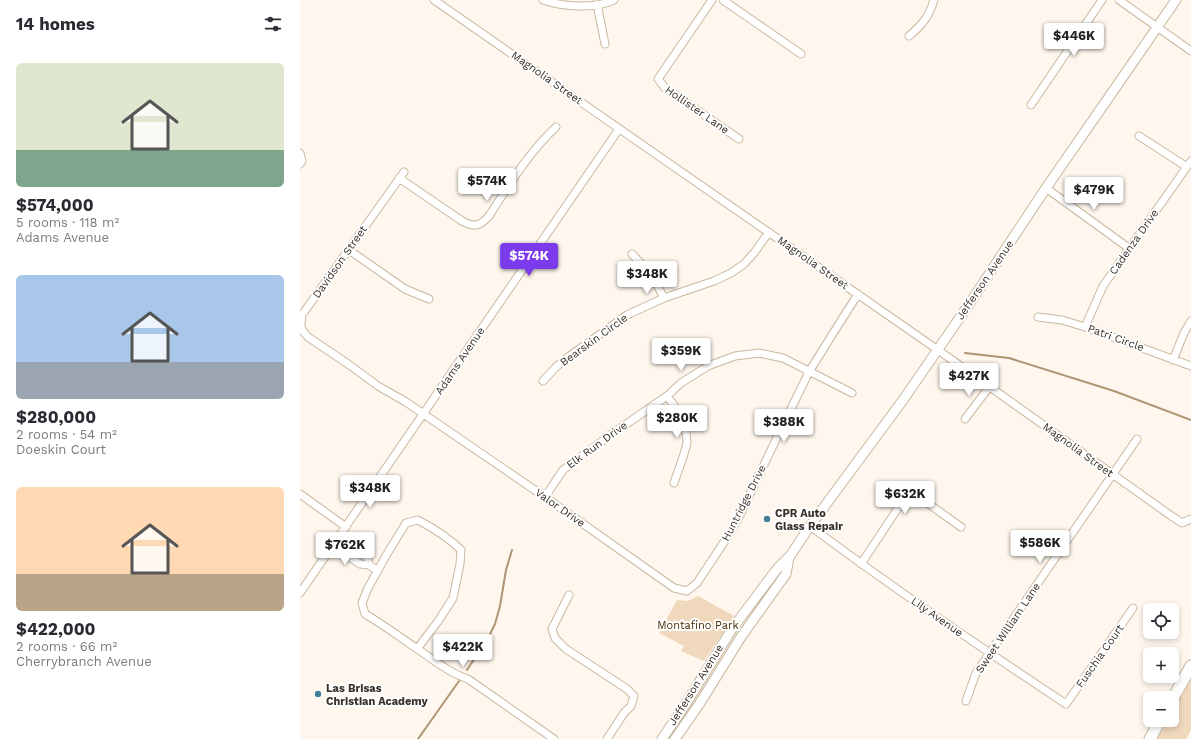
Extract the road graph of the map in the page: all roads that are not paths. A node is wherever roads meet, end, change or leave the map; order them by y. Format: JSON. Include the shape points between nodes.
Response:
{"nodes":[{"id":1,"x":543,"y":0,"type":"edge"},
{"id":2,"x":614,"y":0,"type":"edge"},
{"id":3,"x":712,"y":0,"type":"edge"},
{"id":4,"x":722,"y":0,"type":"edge"},
{"id":5,"x":934,"y":0,"type":"edge"},
{"id":6,"x":1102,"y":0,"type":"edge"},
{"id":7,"x":1119,"y":0,"type":"edge"},
{"id":8,"x":1176,"y":0,"type":"edge"},
{"id":9,"x":440,"y":1,"type":"edge"},
{"id":10,"x":597,"y":4,"type":"junction"},
{"id":11,"x":1157,"y":27,"type":"junction"},
{"id":12,"x":909,"y":36,"type":"dead end"},
{"id":13,"x":605,"y":44,"type":"dead end"},
{"id":14,"x":1191,"y":51,"type":"edge"},
{"id":15,"x":801,"y":54,"type":"dead end"},
{"id":16,"x":1031,"y":104,"type":"dead end"},
{"id":17,"x":556,"y":127,"type":"dead end"},
{"id":18,"x":619,"y":129,"type":"junction"},
{"id":19,"x":1139,"y":136,"type":"dead end"},
{"id":20,"x":738,"y":138,"type":"dead end"},
{"id":21,"x":300,"y":153,"type":"edge"},
{"id":22,"x":300,"y":164,"type":"edge"},
{"id":23,"x":1189,"y":164,"type":"edge"},
{"id":24,"x":1046,"y":188,"type":"junction"},
{"id":25,"x":769,"y":232,"type":"junction"},
{"id":26,"x":1130,"y":249,"type":"junction"},
{"id":27,"x":349,"y":250,"type":"junction"},
{"id":28,"x":632,"y":254,"type":"dead end"},
{"id":29,"x":858,"y":294,"type":"junction"},
{"id":30,"x":664,"y":298,"type":"junction"},
{"id":31,"x":429,"y":299,"type":"dead end"},
{"id":32,"x":1038,"y":317,"type":"dead end"},
{"id":33,"x":1191,"y":321,"type":"edge"},
{"id":34,"x":1085,"y":327,"type":"junction"},
{"id":35,"x":938,"y":350,"type":"junction"},
{"id":36,"x":1173,"y":360,"type":"junction"},
{"id":37,"x":1191,"y":366,"type":"edge"},
{"id":38,"x":809,"y":372,"type":"junction"},
{"id":39,"x":544,"y":381,"type":"dead end"},
{"id":40,"x":990,"y":386,"type":"junction"},
{"id":41,"x":852,"y":393,"type":"dead end"},
{"id":42,"x":667,"y":396,"type":"junction"},
{"id":43,"x":424,"y":414,"type":"junction"},
{"id":44,"x":966,"y":419,"type":"dead end"},
{"id":45,"x":1137,"y":439,"type":"dead end"},
{"id":46,"x":1112,"y":474,"type":"junction"},
{"id":47,"x":674,"y":483,"type":"dead end"},
{"id":48,"x":300,"y":494,"type":"edge"},
{"id":49,"x":545,"y":497,"type":"junction"},
{"id":50,"x":1191,"y":519,"type":"edge"},
{"id":51,"x":810,"y":526,"type":"junction"},
{"id":52,"x":346,"y":527,"type":"junction"},
{"id":53,"x":961,"y":527,"type":"dead end"},
{"id":54,"x":338,"y":544,"type":"junction"},
{"id":55,"x":359,"y":552,"type":"junction"},
{"id":56,"x":790,"y":556,"type":"junction"},
{"id":57,"x":354,"y":560,"type":"junction"},
{"id":58,"x":861,"y":564,"type":"junction"},
{"id":59,"x":369,"y":565,"type":"junction"},
{"id":60,"x":378,"y":571,"type":"junction"},
{"id":61,"x":697,"y":583,"type":"joint"},
{"id":62,"x":300,"y":593,"type":"edge"},
{"id":63,"x":569,"y":595,"type":"dead end"},
{"id":64,"x":1133,"y":608,"type":"dead end"},
{"id":65,"x":417,"y":649,"type":"junction"},
{"id":66,"x":990,"y":654,"type":"junction"},
{"id":67,"x":1191,"y":666,"type":"edge"},
{"id":68,"x":1177,"y":691,"type":"edge"},
{"id":69,"x":966,"y":701,"type":"dead end"},
{"id":70,"x":1066,"y":704,"type":"joint"},
{"id":71,"x":685,"y":705,"type":"junction"},
{"id":72,"x":1156,"y":727,"type":"edge"},
{"id":73,"x":554,"y":739,"type":"edge"},
{"id":74,"x":607,"y":739,"type":"edge"},
{"id":75,"x":662,"y":739,"type":"edge"},
{"id":76,"x":668,"y":739,"type":"edge"},
{"id":77,"x":675,"y":739,"type":"edge"},
{"id":78,"x":1150,"y":739,"type":"edge"}],
"edges":[{"from":1,"to":10,"type":"street","via":[[555,4]]},
{"from":2,"to":10,"type":"street"},
{"from":3,"to":20,"type":"street","name":"Hollister Lane","via":[[658,79],[664,88]]},
{"from":4,"to":15,"type":"street"},
{"from":5,"to":12,"type":"street","via":[[931,12],[921,26]]},
{"from":6,"to":16,"type":"street"},
{"from":7,"to":11,"type":"street"},
{"from":8,"to":11,"type":"main road","name":"Jefferson Avenue"},
{"from":9,"to":18,"type":"street","name":"Magnolia Street"},
{"from":10,"to":13,"type":"street"},
{"from":11,"to":14,"type":"street"},
{"from":11,"to":24,"type":"main road","name":"Jefferson Avenue"},
{"from":17,"to":27,"type":"street","name":"Davidson Street","via":[[531,154],[483,222],[470,225],[462,221],[401,175]]},
{"from":18,"to":25,"type":"street","name":"Magnolia Street"},
{"from":18,"to":43,"type":"street","name":"Adams Avenue"},
{"from":19,"to":23,"type":"street"},
{"from":21,"to":22,"type":"street"},
{"from":23,"to":26,"type":"street","name":"Cadenza Drive"},
{"from":24,"to":26,"type":"street"},
{"from":24,"to":35,"type":"main road","name":"Jefferson Avenue"},
{"from":25,"to":29,"type":"street","name":"Magnolia Street"},
{"from":25,"to":30,"type":"street","name":"Bearskin Circle","via":[[744,264],[731,273]]},
{"from":26,"to":34,"type":"street","name":"Cadenza Drive","via":[[1103,286]]},
{"from":27,"to":31,"type":"street","via":[[405,289]]},
{"from":27,"to":43,"type":"street","name":"Davidson Street","via":[[302,315],[302,331],[378,386]]},
{"from":28,"to":30,"type":"street","via":[[645,267]]},
{"from":29,"to":35,"type":"street","name":"Magnolia Street"},
{"from":29,"to":38,"type":"street","name":"Huntridge Drive"},
{"from":30,"to":39,"type":"street","name":"Bearskin Circle","via":[[626,315],[570,355]]},
{"from":32,"to":34,"type":"street","name":"Patri Circle","via":[[1062,320]]},
{"from":33,"to":36,"type":"street"},
{"from":34,"to":36,"type":"street","name":"Patri Circle"},
{"from":35,"to":40,"type":"street","name":"Magnolia Street"},
{"from":35,"to":51,"type":"main road","name":"Jefferson Avenue"},
{"from":36,"to":37,"type":"street","name":"Patri Circle"},
{"from":38,"to":41,"type":"street","name":"Elk Run Drive"},
{"from":38,"to":42,"type":"street","name":"Elk Run Drive","via":[[783,358],[759,353],[735,356],[708,366],[681,383]]},
{"from":38,"to":61,"type":"street","name":"Huntridge Drive","via":[[740,515]]},
{"from":40,"to":44,"type":"street"},
{"from":40,"to":46,"type":"street","name":"Magnolia Street"},
{"from":42,"to":47,"type":"street","via":[[678,410],[687,442]]},
{"from":42,"to":49,"type":"street","name":"Elk Run Drive","via":[[563,470]]},
{"from":43,"to":49,"type":"street","name":"Valor Drive"},
{"from":43,"to":52,"type":"street","name":"Adams Avenue"},
{"from":45,"to":46,"type":"street","name":"Sweet William Lane"},
{"from":46,"to":50,"type":"street","name":"Magnolia Street","via":[[1182,523]]},
{"from":46,"to":66,"type":"street","name":"Sweet William Lane"},
{"from":48,"to":52,"type":"street"},
{"from":49,"to":61,"type":"street","name":"Valor Drive","via":[[674,588],[687,591]]},
{"from":51,"to":56,"type":"main road","name":"Jefferson Avenue"},
{"from":51,"to":58,"type":"street","name":"Lily Avenue"},
{"from":52,"to":54,"type":"street","name":"Adams Avenue"},
{"from":53,"to":58,"type":"street","via":[[919,497],[905,499]]},
{"from":54,"to":55,"type":"street","via":[[349,545]]},
{"from":54,"to":57,"type":"street","via":[[342,552]]},
{"from":54,"to":62,"type":"street","name":"Adams Avenue"},
{"from":55,"to":57,"type":"street"},
{"from":55,"to":59,"type":"street","via":[[368,558]]},
{"from":56,"to":71,"type":"main road","name":"Jefferson Avenue","via":[[777,569],[732,629]]},
{"from":56,"to":77,"type":"main road","name":"Jefferson Avenue","via":[[786,574],[741,636]]},
{"from":57,"to":59,"type":"street"},
{"from":58,"to":66,"type":"street","name":"Lily Avenue"},
{"from":59,"to":60,"type":"street"},
{"from":60,"to":65,"type":"street","via":[[362,603],[364,614]]},
{"from":60,"to":65,"type":"street","via":[[406,523],[418,520],[456,544],[461,550],[453,598]]},
{"from":63,"to":74,"type":"street","via":[[552,629],[555,638],[566,649],[634,696],[631,706]]},
{"from":64,"to":70,"type":"street","name":"Fuschia Court"},
{"from":65,"to":73,"type":"street","via":[[458,676],[468,679]]},
{"from":66,"to":69,"type":"street","name":"Sweet William Lane","via":[[976,673]]},
{"from":66,"to":70,"type":"street","name":"Lily Avenue"},
{"from":67,"to":68,"type":"highway"},
{"from":71,"to":75,"type":"main road","name":"Jefferson Avenue"},
{"from":71,"to":76,"type":"main road","via":[[678,724]]},
{"from":72,"to":78,"type":"highway"}]}
